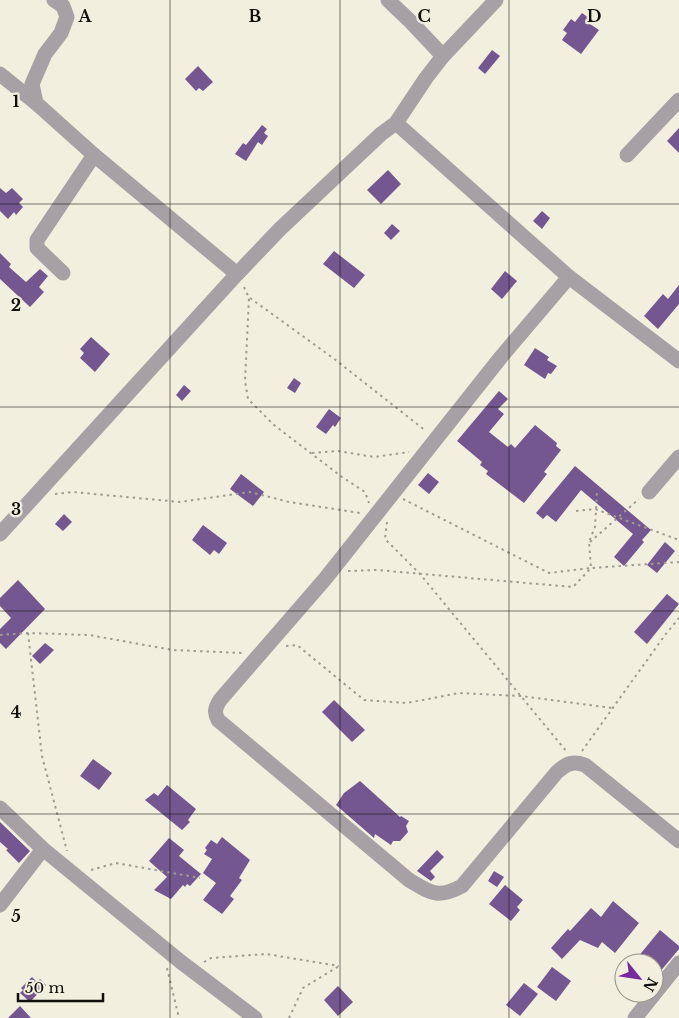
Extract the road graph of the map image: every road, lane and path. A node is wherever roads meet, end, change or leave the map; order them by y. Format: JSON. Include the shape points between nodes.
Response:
{"nodes":[{"id":1,"x":54,"y":0,"type":"edge"},
{"id":2,"x":388,"y":0,"type":"edge"},
{"id":3,"x":496,"y":0,"type":"edge"},
{"id":4,"x":443,"y":56,"type":"junction"},
{"id":5,"x":0,"y":74,"type":"edge"},
{"id":6,"x":679,"y":100,"type":"edge"},
{"id":7,"x":36,"y":103,"type":"junction"},
{"id":8,"x":396,"y":122,"type":"junction"},
{"id":9,"x":627,"y":154,"type":"dead end"},
{"id":10,"x":94,"y":155,"type":"junction"},
{"id":11,"x":63,"y":273,"type":"dead end"},
{"id":12,"x":237,"y":274,"type":"junction"},
{"id":13,"x":569,"y":277,"type":"junction"},
{"id":14,"x":249,"y":298,"type":"junction"},
{"id":15,"x":679,"y":361,"type":"edge"},
{"id":16,"x":431,"y":444,"type":"junction"},
{"id":17,"x":310,"y":453,"type":"junction"},
{"id":18,"x":679,"y":457,"type":"edge"},
{"id":19,"x":596,"y":492,"type":"dead end"},
{"id":20,"x":649,"y":492,"type":"joint"},
{"id":21,"x":391,"y":493,"type":"junction"},
{"id":22,"x":36,"y":496,"type":"junction"},
{"id":23,"x":595,"y":509,"type":"junction"},
{"id":24,"x":576,"y":512,"type":"dead end"},
{"id":25,"x":381,"y":518,"type":"junction"},
{"id":26,"x":617,"y":518,"type":"junction"},
{"id":27,"x":0,"y":534,"type":"edge"},
{"id":28,"x":679,"y":540,"type":"edge"},
{"id":29,"x":589,"y":542,"type":"junction"},
{"id":30,"x":679,"y":562,"type":"edge"},
{"id":31,"x":591,"y":568,"type":"junction"},
{"id":32,"x":331,"y":571,"type":"junction"},
{"id":33,"x":420,"y":574,"type":"junction"},
{"id":34,"x":679,"y":618,"type":"edge"},
{"id":35,"x":28,"y":633,"type":"junction"},
{"id":36,"x":0,"y":635,"type":"edge"},
{"id":37,"x":263,"y":650,"type":"junction"},
{"id":38,"x":521,"y":696,"type":"junction"},
{"id":39,"x":612,"y":708,"type":"junction"},
{"id":40,"x":574,"y":762,"type":"junction"},
{"id":41,"x":0,"y":808,"type":"edge"},
{"id":42,"x":679,"y":841,"type":"edge"},
{"id":43,"x":43,"y":849,"type":"junction"},
{"id":44,"x":73,"y":872,"type":"junction"},
{"id":45,"x":200,"y":878,"type":"dead end"},
{"id":46,"x":0,"y":905,"type":"edge"},
{"id":47,"x":160,"y":944,"type":"junction"},
{"id":48,"x":679,"y":963,"type":"edge"},
{"id":49,"x":191,"y":970,"type":"junction"},
{"id":50,"x":179,"y":1018,"type":"edge"},
{"id":51,"x":255,"y":1018,"type":"edge"},
{"id":52,"x":289,"y":1018,"type":"edge"},
{"id":53,"x":635,"y":1018,"type":"edge"}],
"edges":[{"from":1,"to":7,"type":"street","via":[[63,6],[67,17],[32,84]]},
{"from":2,"to":4,"type":"street"},
{"from":3,"to":4,"type":"street"},
{"from":4,"to":8,"type":"street"},
{"from":5,"to":7,"type":"street"},
{"from":6,"to":9,"type":"street"},
{"from":7,"to":10,"type":"street"},
{"from":8,"to":12,"type":"street"},
{"from":8,"to":13,"type":"street"},
{"from":10,"to":11,"type":"street","via":[[36,244]]},
{"from":10,"to":12,"type":"street"},
{"from":12,"to":14,"type":"path"},
{"from":12,"to":22,"type":"street"},
{"from":13,"to":15,"type":"street"},
{"from":13,"to":16,"type":"street"},
{"from":14,"to":16,"type":"path","via":[[333,358]]},
{"from":14,"to":17,"type":"path","via":[[245,380],[248,399],[274,425]]},
{"from":16,"to":17,"type":"path","via":[[374,457],[338,451]]},
{"from":16,"to":21,"type":"street"},
{"from":17,"to":25,"type":"path","via":[[365,492]]},
{"from":18,"to":20,"type":"street"},
{"from":19,"to":23,"type":"path"},
{"from":20,"to":26,"type":"path"},
{"from":21,"to":25,"type":"street"},
{"from":21,"to":31,"type":"path","via":[[549,572]]},
{"from":22,"to":25,"type":"path","via":[[72,492],[180,502],[250,492]]},
{"from":22,"to":27,"type":"street"},
{"from":23,"to":24,"type":"path"},
{"from":23,"to":26,"type":"path"},
{"from":23,"to":29,"type":"path","via":[[595,527]]},
{"from":25,"to":32,"type":"street"},
{"from":25,"to":33,"type":"path","via":[[385,539]]},
{"from":26,"to":28,"type":"path"},
{"from":26,"to":29,"type":"path"},
{"from":29,"to":31,"type":"path"},
{"from":30,"to":31,"type":"path"},
{"from":31,"to":33,"type":"path","via":[[573,587]]},
{"from":32,"to":33,"type":"path","via":[[377,570]]},
{"from":32,"to":37,"type":"street"},
{"from":33,"to":38,"type":"path"},
{"from":34,"to":39,"type":"path"},
{"from":35,"to":36,"type":"path"},
{"from":35,"to":37,"type":"path","via":[[89,635],[173,650]]},
{"from":35,"to":44,"type":"path","via":[[42,756]]},
{"from":37,"to":38,"type":"path","via":[[297,646],[364,700],[407,703],[460,693]]},
{"from":37,"to":40,"type":"street","via":[[216,707],[218,720],[409,880],[426,890],[440,895],[462,886],[557,772]]},
{"from":38,"to":39,"type":"path"},
{"from":38,"to":40,"type":"path"},
{"from":39,"to":40,"type":"path"},
{"from":40,"to":42,"type":"street","via":[[585,765]]},
{"from":41,"to":43,"type":"street"},
{"from":43,"to":44,"type":"street"},
{"from":43,"to":46,"type":"street"},
{"from":44,"to":45,"type":"path","via":[[116,863]]},
{"from":44,"to":47,"type":"street"},
{"from":47,"to":49,"type":"street"},
{"from":47,"to":50,"type":"path"},
{"from":48,"to":53,"type":"street"},
{"from":49,"to":51,"type":"street"},
{"from":49,"to":52,"type":"path","via":[[211,958],[266,954],[339,966],[303,988]]}]}
